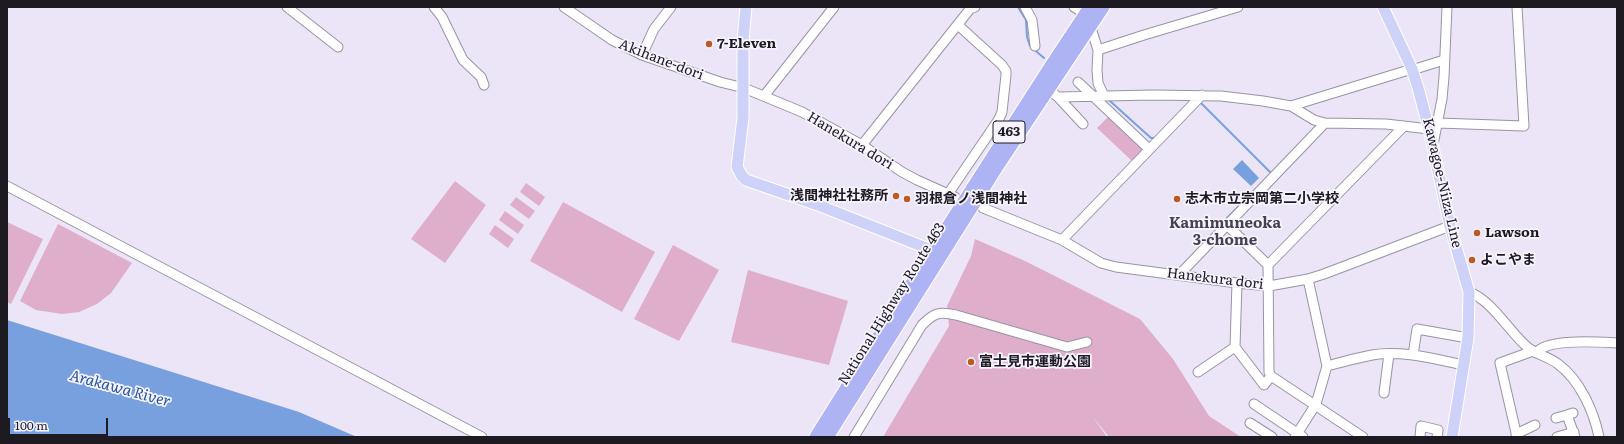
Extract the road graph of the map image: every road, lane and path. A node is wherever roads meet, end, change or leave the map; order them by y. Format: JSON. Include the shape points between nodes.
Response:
{"nodes":[{"id":1,"x":287,"y":7,"type":"edge"},
{"id":2,"x":434,"y":7,"type":"edge"},
{"id":3,"x":564,"y":7,"type":"edge"},
{"id":4,"x":671,"y":7,"type":"edge"},
{"id":5,"x":746,"y":7,"type":"edge"},
{"id":6,"x":834,"y":7,"type":"edge"},
{"id":7,"x":1025,"y":7,"type":"edge"},
{"id":8,"x":1103,"y":7,"type":"edge"},
{"id":9,"x":1238,"y":7,"type":"edge"},
{"id":10,"x":1383,"y":7,"type":"edge"},
{"id":11,"x":1447,"y":7,"type":"edge"},
{"id":12,"x":1517,"y":7,"type":"edge"},
{"id":13,"x":971,"y":8,"type":"edge"},
{"id":14,"x":1085,"y":13,"type":"edge"},
{"id":15,"x":958,"y":25,"type":"junction"},
{"id":16,"x":1035,"y":46,"type":"dead end"},
{"id":17,"x":338,"y":47,"type":"dead end"},
{"id":18,"x":1098,"y":50,"type":"junction"},
{"id":19,"x":642,"y":55,"type":"junction"},
{"id":20,"x":1444,"y":60,"type":"junction"},
{"id":21,"x":1412,"y":69,"type":"junction"},
{"id":22,"x":1078,"y":82,"type":"dead end"},
{"id":23,"x":484,"y":86,"type":"dead end"},
{"id":24,"x":744,"y":88,"type":"junction"},
{"id":25,"x":1053,"y":93,"type":"junction"},
{"id":26,"x":1202,"y":95,"type":"junction"},
{"id":27,"x":764,"y":96,"type":"junction"},
{"id":28,"x":1094,"y":96,"type":"junction"},
{"id":29,"x":1104,"y":96,"type":"junction"},
{"id":30,"x":1291,"y":106,"type":"junction"},
{"id":31,"x":1325,"y":123,"type":"junction"},
{"id":32,"x":1083,"y":124,"type":"dead end"},
{"id":33,"x":1404,"y":126,"type":"junction"},
{"id":34,"x":1433,"y":126,"type":"junction"},
{"id":35,"x":862,"y":145,"type":"junction"},
{"id":36,"x":1149,"y":149,"type":"junction"},
{"id":37,"x":7,"y":186,"type":"edge"},
{"id":38,"x":983,"y":208,"type":"dead end"},
{"id":39,"x":1227,"y":225,"type":"junction"},
{"id":40,"x":1450,"y":226,"type":"junction"},
{"id":41,"x":1062,"y":240,"type":"junction"},
{"id":42,"x":938,"y":253,"type":"junction"},
{"id":43,"x":1268,"y":265,"type":"junction"},
{"id":44,"x":1179,"y":275,"type":"junction"},
{"id":45,"x":1308,"y":280,"type":"junction"},
{"id":46,"x":1237,"y":284,"type":"junction"},
{"id":47,"x":1269,"y":286,"type":"junction"},
{"id":48,"x":1469,"y":292,"type":"junction"},
{"id":49,"x":1468,"y":338,"type":"junction"},
{"id":50,"x":1087,"y":342,"type":"dead end"},
{"id":51,"x":1617,"y":343,"type":"edge"},
{"id":52,"x":1234,"y":347,"type":"junction"},
{"id":53,"x":1534,"y":352,"type":"junction"},
{"id":54,"x":1389,"y":354,"type":"junction"},
{"id":55,"x":1413,"y":355,"type":"junction"},
{"id":56,"x":1464,"y":365,"type":"junction"},
{"id":57,"x":1326,"y":366,"type":"junction"},
{"id":58,"x":1198,"y":372,"type":"dead end"},
{"id":59,"x":1271,"y":376,"type":"junction"},
{"id":60,"x":1384,"y":393,"type":"dead end"},
{"id":61,"x":1254,"y":404,"type":"dead end"},
{"id":62,"x":1316,"y":404,"type":"junction"},
{"id":63,"x":1556,"y":418,"type":"dead end"},
{"id":64,"x":1250,"y":423,"type":"dead end"},
{"id":65,"x":1535,"y":425,"type":"dead end"},
{"id":66,"x":1574,"y":434,"type":"edge"},
{"id":67,"x":1299,"y":436,"type":"edge"},
{"id":68,"x":1517,"y":436,"type":"edge"},
{"id":69,"x":482,"y":437,"type":"edge"},
{"id":70,"x":816,"y":437,"type":"edge"},
{"id":71,"x":828,"y":437,"type":"edge"},
{"id":72,"x":854,"y":437,"type":"edge"},
{"id":73,"x":1272,"y":437,"type":"edge"},
{"id":74,"x":1364,"y":437,"type":"edge"},
{"id":75,"x":1420,"y":437,"type":"edge"},
{"id":76,"x":1437,"y":437,"type":"edge"},
{"id":77,"x":1452,"y":437,"type":"edge"},
{"id":78,"x":1557,"y":437,"type":"edge"},
{"id":79,"x":1600,"y":437,"type":"edge"}],
"edges":[{"from":1,"to":17,"type":"street"},
{"from":2,"to":23,"type":"street","via":[[442,17],[463,60],[481,77]]},
{"from":3,"to":19,"type":"street","name":"Akihane-dori","via":[[612,40]]},
{"from":4,"to":19,"type":"street","via":[[654,29]]},
{"from":5,"to":24,"type":"main road","via":[[743,41]]},
{"from":6,"to":27,"type":"street"},
{"from":7,"to":16,"type":"street","via":[[1032,20]]},
{"from":8,"to":14,"type":"highway","name":"National Highway Route 463","number":"463"},
{"from":9,"to":18,"type":"street"},
{"from":10,"to":21,"type":"main road","name":"Kawagoe-Niiza Line"},
{"from":11,"to":20,"type":"street"},
{"from":12,"to":34,"type":"street","via":[[1524,126]]},
{"from":13,"to":15,"type":"street"},
{"from":14,"to":18,"type":"street"},
{"from":14,"to":25,"type":"highway","name":"National Highway Route 463","number":"463"},
{"from":14,"to":42,"type":"highway","name":"National Highway Route 463","number":"463"},
{"from":15,"to":35,"type":"street"},
{"from":15,"to":35,"type":"street","name":"Hanekura dori","via":[[1002,65],[1006,75],[1000,119],[952,195],[902,172]]},
{"from":18,"to":29,"type":"street","via":[[1098,83]]},
{"from":19,"to":24,"type":"street","name":"Akihane-dori"},
{"from":20,"to":21,"type":"street"},
{"from":20,"to":34,"type":"street","via":[[1443,85]]},
{"from":21,"to":30,"type":"street"},
{"from":21,"to":34,"type":"main road","name":"Kawagoe-Niiza Line"},
{"from":22,"to":28,"type":"street"},
{"from":24,"to":27,"type":"street","name":"Hanekura dori"},
{"from":24,"to":42,"type":"main road","via":[[737,167],[746,180],[818,205]]},
{"from":25,"to":28,"type":"street"},
{"from":25,"to":32,"type":"street"},
{"from":25,"to":42,"type":"highway","name":"National Highway Route 463","number":"463","via":[[996,168]]},
{"from":26,"to":29,"type":"street"},
{"from":26,"to":30,"type":"street"},
{"from":26,"to":36,"type":"street"},
{"from":27,"to":35,"type":"street","name":"Hanekura dori","via":[[802,112]]},
{"from":28,"to":29,"type":"street"},
{"from":28,"to":36,"type":"street"},
{"from":30,"to":31,"type":"street","via":[[1314,120]]},
{"from":31,"to":33,"type":"street"},
{"from":31,"to":39,"type":"street"},
{"from":33,"to":34,"type":"street"},
{"from":33,"to":43,"type":"street"},
{"from":34,"to":40,"type":"main road","name":"Kawagoe-Niiza Line","via":[[1433,145]]},
{"from":36,"to":41,"type":"street"},
{"from":37,"to":69,"type":"street"},
{"from":38,"to":41,"type":"street","name":"Hanekura dori"},
{"from":39,"to":43,"type":"street"},
{"from":39,"to":44,"type":"street"},
{"from":40,"to":45,"type":"street","name":"Hanekura dori"},
{"from":40,"to":48,"type":"main road","name":"Kawagoe-Niiza Line"},
{"from":41,"to":44,"type":"street","name":"Hanekura dori","via":[[1101,263]]},
{"from":42,"to":70,"type":"highway","name":"National Highway Route 463","number":"463"},
{"from":42,"to":71,"type":"highway","name":"National Highway Route 463","number":"463"},
{"from":43,"to":47,"type":"street"},
{"from":44,"to":46,"type":"street","name":"Hanekura dori"},
{"from":45,"to":47,"type":"street","name":"Hanekura dori"},
{"from":45,"to":57,"type":"street"},
{"from":46,"to":47,"type":"street","name":"Hanekura dori"},
{"from":46,"to":52,"type":"street"},
{"from":47,"to":59,"type":"street"},
{"from":48,"to":49,"type":"main road","name":"Kawagoe-Niiza Line"},
{"from":48,"to":53,"type":"street","via":[[1488,304],[1525,346]]},
{"from":49,"to":55,"type":"street","via":[[1416,329]]},
{"from":49,"to":56,"type":"main road","name":"Kawagoe-Niiza Line"},
{"from":50,"to":72,"type":"street","via":[[1067,347],[956,315],[938,313],[922,325]]},
{"from":51,"to":53,"type":"street","via":[[1556,343]]},
{"from":52,"to":58,"type":"street"},
{"from":52,"to":59,"type":"street","via":[[1264,385]]},
{"from":53,"to":68,"type":"street","via":[[1500,363]]},
{"from":53,"to":79,"type":"street","via":[[1558,364],[1579,386],[1596,422]]},
{"from":54,"to":55,"type":"street"},
{"from":54,"to":57,"type":"street","via":[[1372,355]]},
{"from":54,"to":60,"type":"street"},
{"from":55,"to":56,"type":"street"},
{"from":56,"to":77,"type":"main road","name":"Kawagoe-Niiza Line"},
{"from":57,"to":62,"type":"street"},
{"from":59,"to":62,"type":"street"},
{"from":61,"to":67,"type":"street"},
{"from":62,"to":67,"type":"street"},
{"from":62,"to":74,"type":"street"},
{"from":63,"to":66,"type":"street","via":[[1570,414]]},
{"from":64,"to":73,"type":"street"},
{"from":65,"to":68,"type":"street"},
{"from":66,"to":78,"type":"street"},
{"from":75,"to":76,"type":"street","via":[[1421,426],[1438,430]]}]}
